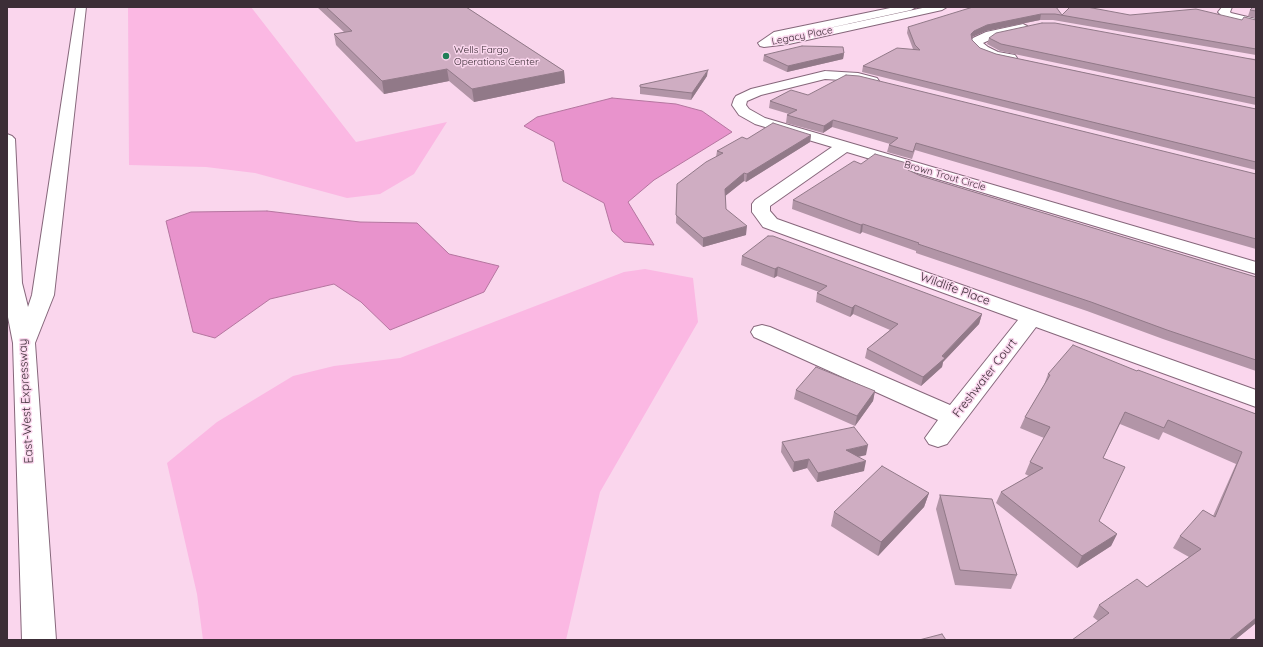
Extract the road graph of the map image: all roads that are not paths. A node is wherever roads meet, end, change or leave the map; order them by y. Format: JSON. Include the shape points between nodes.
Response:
{"nodes":[{"id":1,"x":82,"y":7,"type":"edge"},
{"id":2,"x":942,"y":7,"type":"edge"},
{"id":3,"x":1227,"y":7,"type":"edge"},
{"id":4,"x":912,"y":8,"type":"edge"},
{"id":5,"x":1256,"y":22,"type":"edge"},
{"id":6,"x":1033,"y":26,"type":"edge"},
{"id":7,"x":1026,"y":62,"type":"edge"},
{"id":8,"x":889,"y":85,"type":"edge"},
{"id":9,"x":7,"y":139,"type":"edge"},
{"id":10,"x":845,"y":146,"type":"junction"},
{"id":11,"x":1256,"y":268,"type":"edge"},
{"id":12,"x":1032,"y":317,"type":"junction"},
{"id":13,"x":762,"y":332,"type":"dead end"},
{"id":14,"x":24,"y":343,"type":"junction"},
{"id":15,"x":1256,"y":399,"type":"edge"},
{"id":16,"x":954,"y":418,"type":"junction"},
{"id":17,"x":938,"y":438,"type":"dead end"},
{"id":18,"x":39,"y":640,"type":"edge"}],
"edges":[{"from":1,"to":14,"type":"main road","via":[[43,295]]},
{"from":2,"to":4,"type":"main road","name":"Legacy Place"},
{"from":3,"to":5,"type":"main road","via":[[1224,12],[1227,15]]},
{"from":4,"to":4,"type":"main road","name":"Legacy Place","via":[[778,35],[764,43],[789,40]]},
{"from":6,"to":7,"type":"main road","via":[[990,35],[977,41],[984,50],[995,55]]},
{"from":8,"to":10,"type":"main road","name":"Brown Trout Circle","via":[[858,77],[825,76],[756,92],[741,99],[739,105],[744,112],[760,120]]},
{"from":9,"to":14,"type":"main road","name":"East-West Expressway","via":[[12,283]]},
{"from":10,"to":11,"type":"main road","name":"Brown Trout Circle"},
{"from":10,"to":12,"type":"main road","name":"Wildlife Place","via":[[761,204],[761,212],[770,223]]},
{"from":12,"to":15,"type":"main road","name":"Wildlife Place"},
{"from":12,"to":16,"type":"main road","name":"Freshwater Court"},
{"from":13,"to":16,"type":"main road"},
{"from":14,"to":18,"type":"main road","name":"East-West Expressway"},
{"from":16,"to":17,"type":"main road","name":"Freshwater Court"}]}
